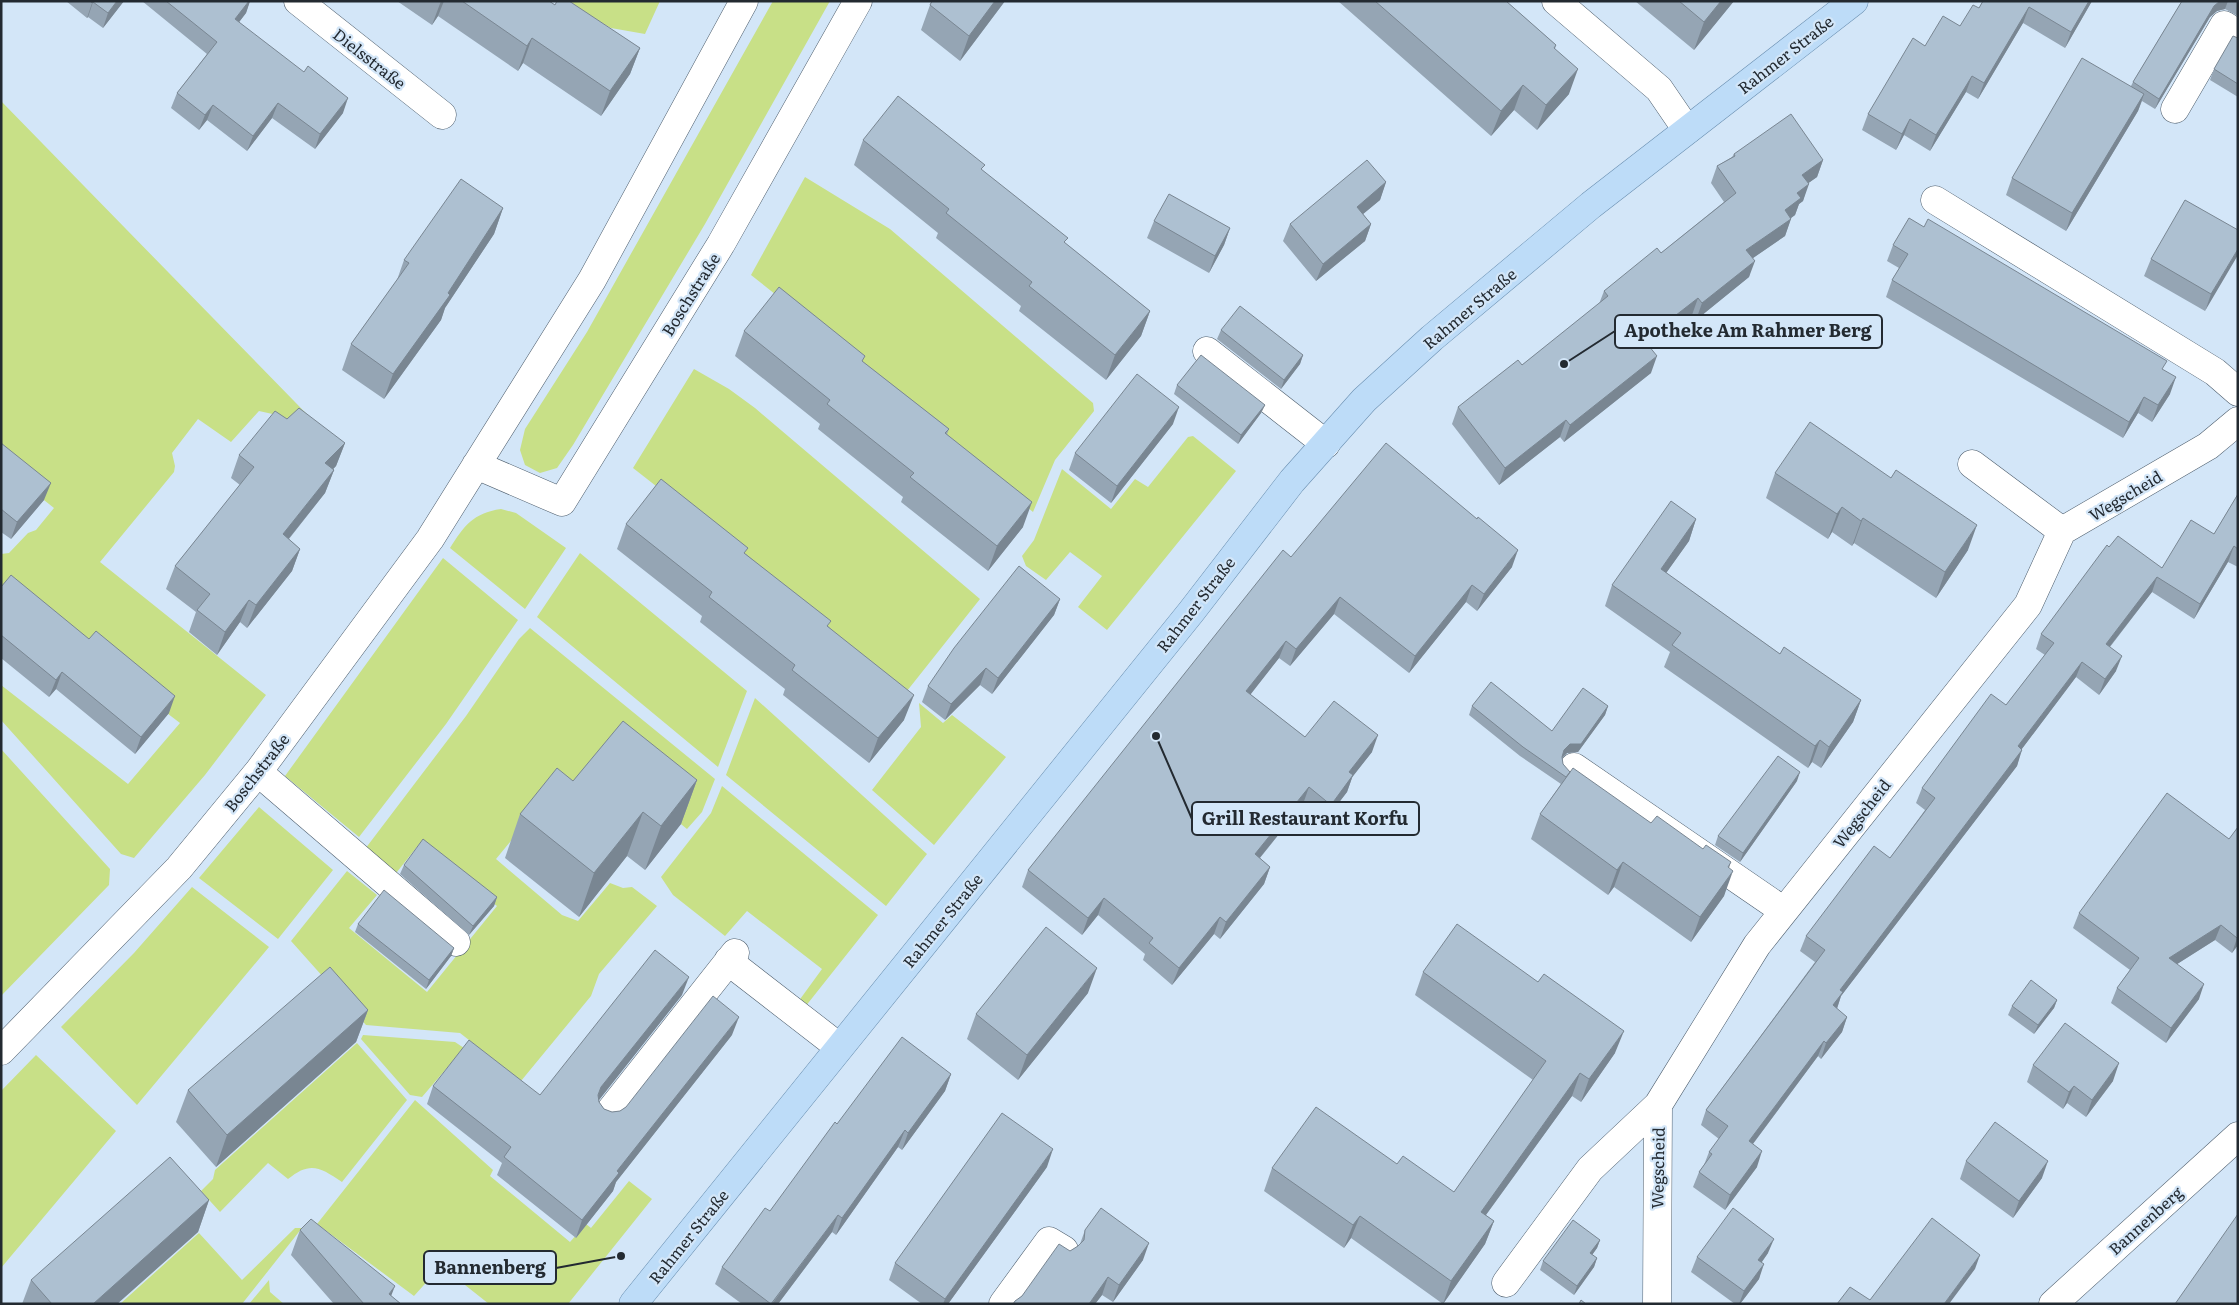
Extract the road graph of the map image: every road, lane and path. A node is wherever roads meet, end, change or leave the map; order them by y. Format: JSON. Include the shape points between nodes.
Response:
{"nodes":[{"id":1,"x":298,"y":1,"type":"edge"},
{"id":2,"x":744,"y":1,"type":"edge"},
{"id":3,"x":858,"y":1,"type":"edge"},
{"id":4,"x":1556,"y":1,"type":"edge"},
{"id":5,"x":1854,"y":1,"type":"edge"},
{"id":6,"x":2238,"y":34,"type":"edge"},
{"id":7,"x":2175,"y":109,"type":"dead end"},
{"id":8,"x":442,"y":115,"type":"dead end"},
{"id":9,"x":1687,"y":130,"type":"junction"},
{"id":10,"x":1935,"y":200,"type":"dead end"},
{"id":11,"x":1207,"y":351,"type":"dead end"},
{"id":12,"x":2238,"y":392,"type":"edge"},
{"id":13,"x":2238,"y":420,"type":"edge"},
{"id":14,"x":1326,"y":444,"type":"junction"},
{"id":15,"x":1972,"y":464,"type":"dead end"},
{"id":16,"x":476,"y":465,"type":"junction"},
{"id":17,"x":2062,"y":531,"type":"junction"},
{"id":18,"x":1574,"y":767,"type":"edge"},
{"id":19,"x":258,"y":772,"type":"junction"},
{"id":20,"x":1784,"y":911,"type":"junction"},
{"id":21,"x":456,"y":942,"type":"dead end"},
{"id":22,"x":839,"y":1047,"type":"junction"},
{"id":23,"x":1,"y":1051,"type":"edge"},
{"id":24,"x":1658,"y":1105,"type":"junction"},
{"id":25,"x":607,"y":1115,"type":"edge"},
{"id":26,"x":2238,"y":1136,"type":"edge"},
{"id":27,"x":1064,"y":1250,"type":"edge"},
{"id":28,"x":1506,"y":1283,"type":"dead end"},
{"id":29,"x":643,"y":1300,"type":"edge"},
{"id":30,"x":1003,"y":1304,"type":"edge"},
{"id":31,"x":1657,"y":1304,"type":"edge"},
{"id":32,"x":2053,"y":1304,"type":"edge"}],
"edges":[{"from":1,"to":8,"type":"street","name":"Dielsstraße"},
{"from":2,"to":16,"type":"street","name":"Boschstraße","via":[[592,280]]},
{"from":3,"to":16,"type":"street","name":"Boschstraße","via":[[721,244],[562,502]]},
{"from":4,"to":9,"type":"street","via":[[1659,88]]},
{"from":5,"to":9,"type":"main road","name":"Rahmer Straße"},
{"from":6,"to":7,"type":"street","via":[[2224,25]]},
{"from":9,"to":14,"type":"main road","name":"Rahmer Straße","via":[[1591,205],[1432,338],[1364,400]]},
{"from":10,"to":12,"type":"street","via":[[2215,372]]},
{"from":11,"to":14,"type":"street"},
{"from":13,"to":17,"type":"street","name":"Wegscheid","via":[[2208,446]]},
{"from":14,"to":22,"type":"main road","name":"Rahmer Straße","via":[[1292,480],[1190,612]]},
{"from":15,"to":17,"type":"street"},
{"from":16,"to":19,"type":"street","name":"Boschstraße","via":[[430,538]]},
{"from":17,"to":20,"type":"street","name":"Wegscheid","via":[[2028,605]]},
{"from":18,"to":20,"type":"street"},
{"from":19,"to":21,"type":"street"},
{"from":19,"to":23,"type":"street","name":"Boschstraße","via":[[152,897]]},
{"from":20,"to":24,"type":"street","name":"Wegscheid","via":[[1757,945]]},
{"from":22,"to":25,"type":"street","via":[[731,957]]},
{"from":22,"to":29,"type":"main road","name":"Rahmer Straße"},
{"from":24,"to":28,"type":"street","via":[[1590,1169]]},
{"from":24,"to":31,"type":"street","name":"Wegscheid"},
{"from":26,"to":32,"type":"street","name":"Bannenberg"},
{"from":27,"to":30,"type":"street","via":[[1049,1241]]}]}
